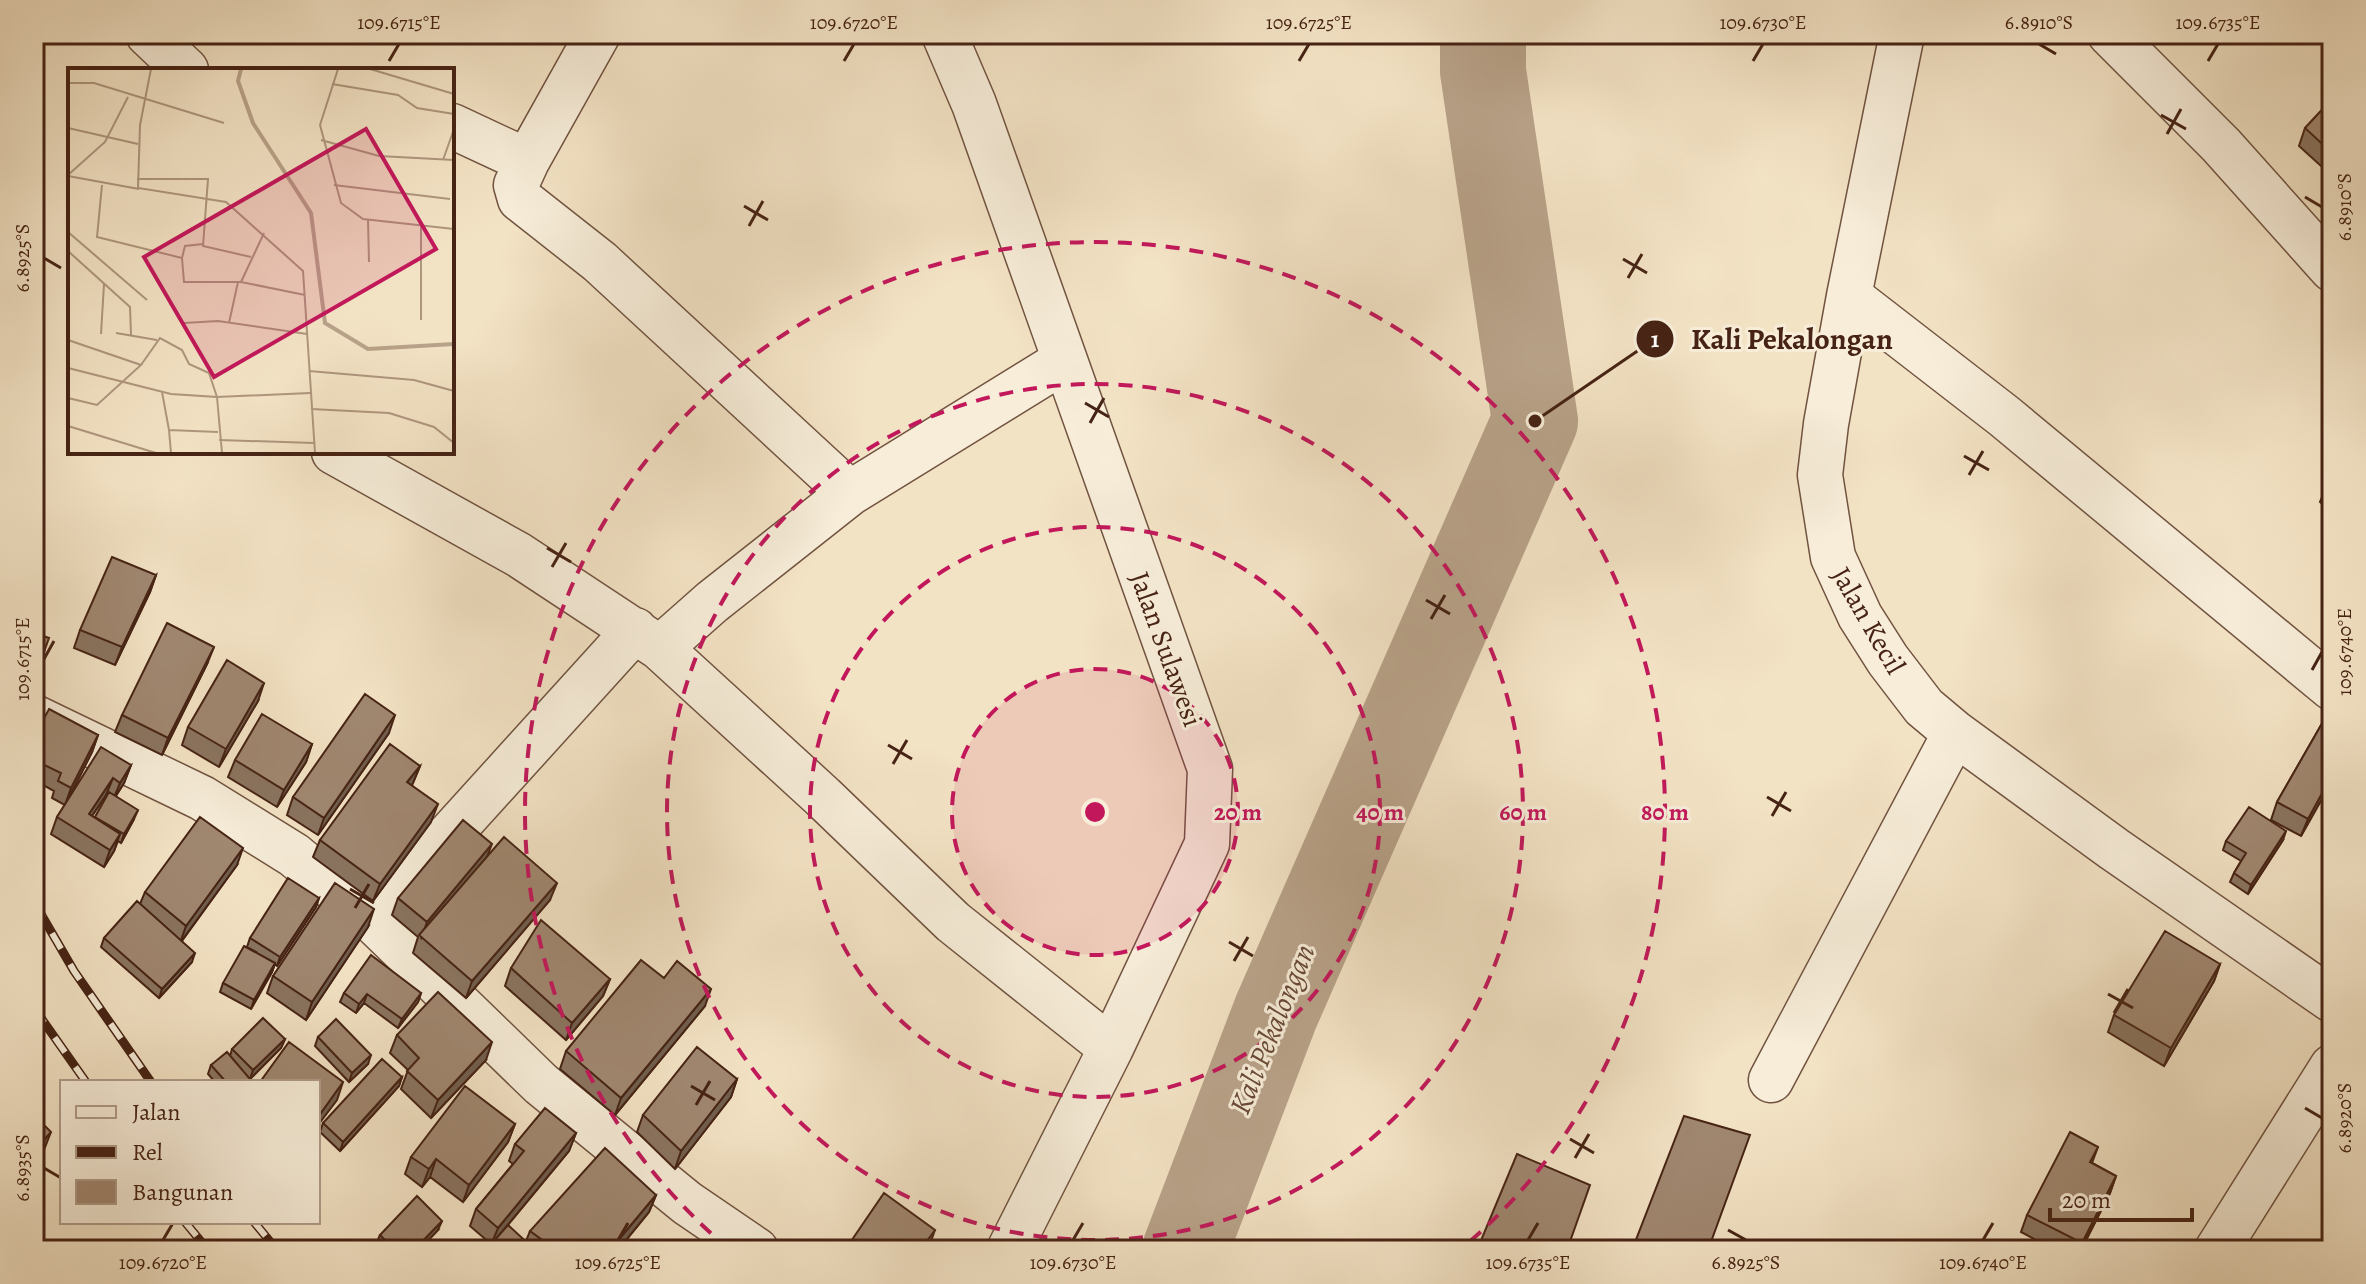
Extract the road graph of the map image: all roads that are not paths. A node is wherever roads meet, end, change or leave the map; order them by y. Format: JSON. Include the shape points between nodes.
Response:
{"nodes":[{"id":1,"x":148,"y":34,"type":"edge"},
{"id":2,"x":598,"y":34,"type":"edge"},
{"id":3,"x":944,"y":34,"type":"edge"},
{"id":4,"x":1902,"y":34,"type":"edge"},
{"id":5,"x":2110,"y":34,"type":"edge"},
{"id":6,"x":184,"y":68,"type":"edge"},
{"id":7,"x":454,"y":127,"type":"edge"},
{"id":8,"x":527,"y":161,"type":"junction"},
{"id":9,"x":2332,"y":269,"type":"edge"},
{"id":10,"x":1849,"y":296,"type":"junction"},
{"id":11,"x":1064,"y":361,"type":"junction"},
{"id":12,"x":338,"y":454,"type":"edge"},
{"id":13,"x":850,"y":493,"type":"junction"},
{"id":14,"x":648,"y":639,"type":"junction"},
{"id":15,"x":2332,"y":688,"type":"edge"},
{"id":16,"x":34,"y":717,"type":"edge"},
{"id":17,"x":1955,"y":733,"type":"junction"},
{"id":18,"x":372,"y":920,"type":"junction"},
{"id":19,"x":2332,"y":1000,"type":"edge"},
{"id":20,"x":1111,"y":1048,"type":"junction"},
{"id":21,"x":2332,"y":1067,"type":"edge"},
{"id":22,"x":1771,"y":1080,"type":"dead end"},
{"id":23,"x":756,"y":1250,"type":"edge"},
{"id":24,"x":1009,"y":1250,"type":"edge"},
{"id":25,"x":2217,"y":1250,"type":"edge"}],
"edges":[{"from":1,"to":6,"type":"street"},
{"from":2,"to":8,"type":"street"},
{"from":3,"to":11,"type":"street","name":"Jalan Sulawesi","via":[[981,123]]},
{"from":4,"to":10,"type":"street","name":"Jalan Kecil"},
{"from":5,"to":9,"type":"street","via":[[2221,145]]},
{"from":7,"to":8,"type":"street"},
{"from":8,"to":13,"type":"street","via":[[516,185],[520,199],[600,262]]},
{"from":10,"to":15,"type":"street","via":[[2004,416]]},
{"from":10,"to":17,"type":"street","name":"Jalan Kecil","via":[[1820,475],[1833,557],[1888,660],[1924,707]]},
{"from":11,"to":13,"type":"street"},
{"from":11,"to":20,"type":"street","name":"Jalan Sulawesi","via":[[1210,769],[1207,844]]},
{"from":12,"to":14,"type":"street","via":[[519,555]]},
{"from":13,"to":14,"type":"street","via":[[712,602]]},
{"from":14,"to":18,"type":"street"},
{"from":14,"to":20,"type":"street","via":[[953,922]]},
{"from":16,"to":18,"type":"street","via":[[215,806],[294,855]]},
{"from":17,"to":19,"type":"street","name":"Jalan Kecil"},
{"from":17,"to":22,"type":"street"},
{"from":18,"to":23,"type":"street","via":[[541,1084],[687,1203]]},
{"from":20,"to":24,"type":"street","name":"Jalan Sulawesi"},
{"from":21,"to":25,"type":"street"}]}
